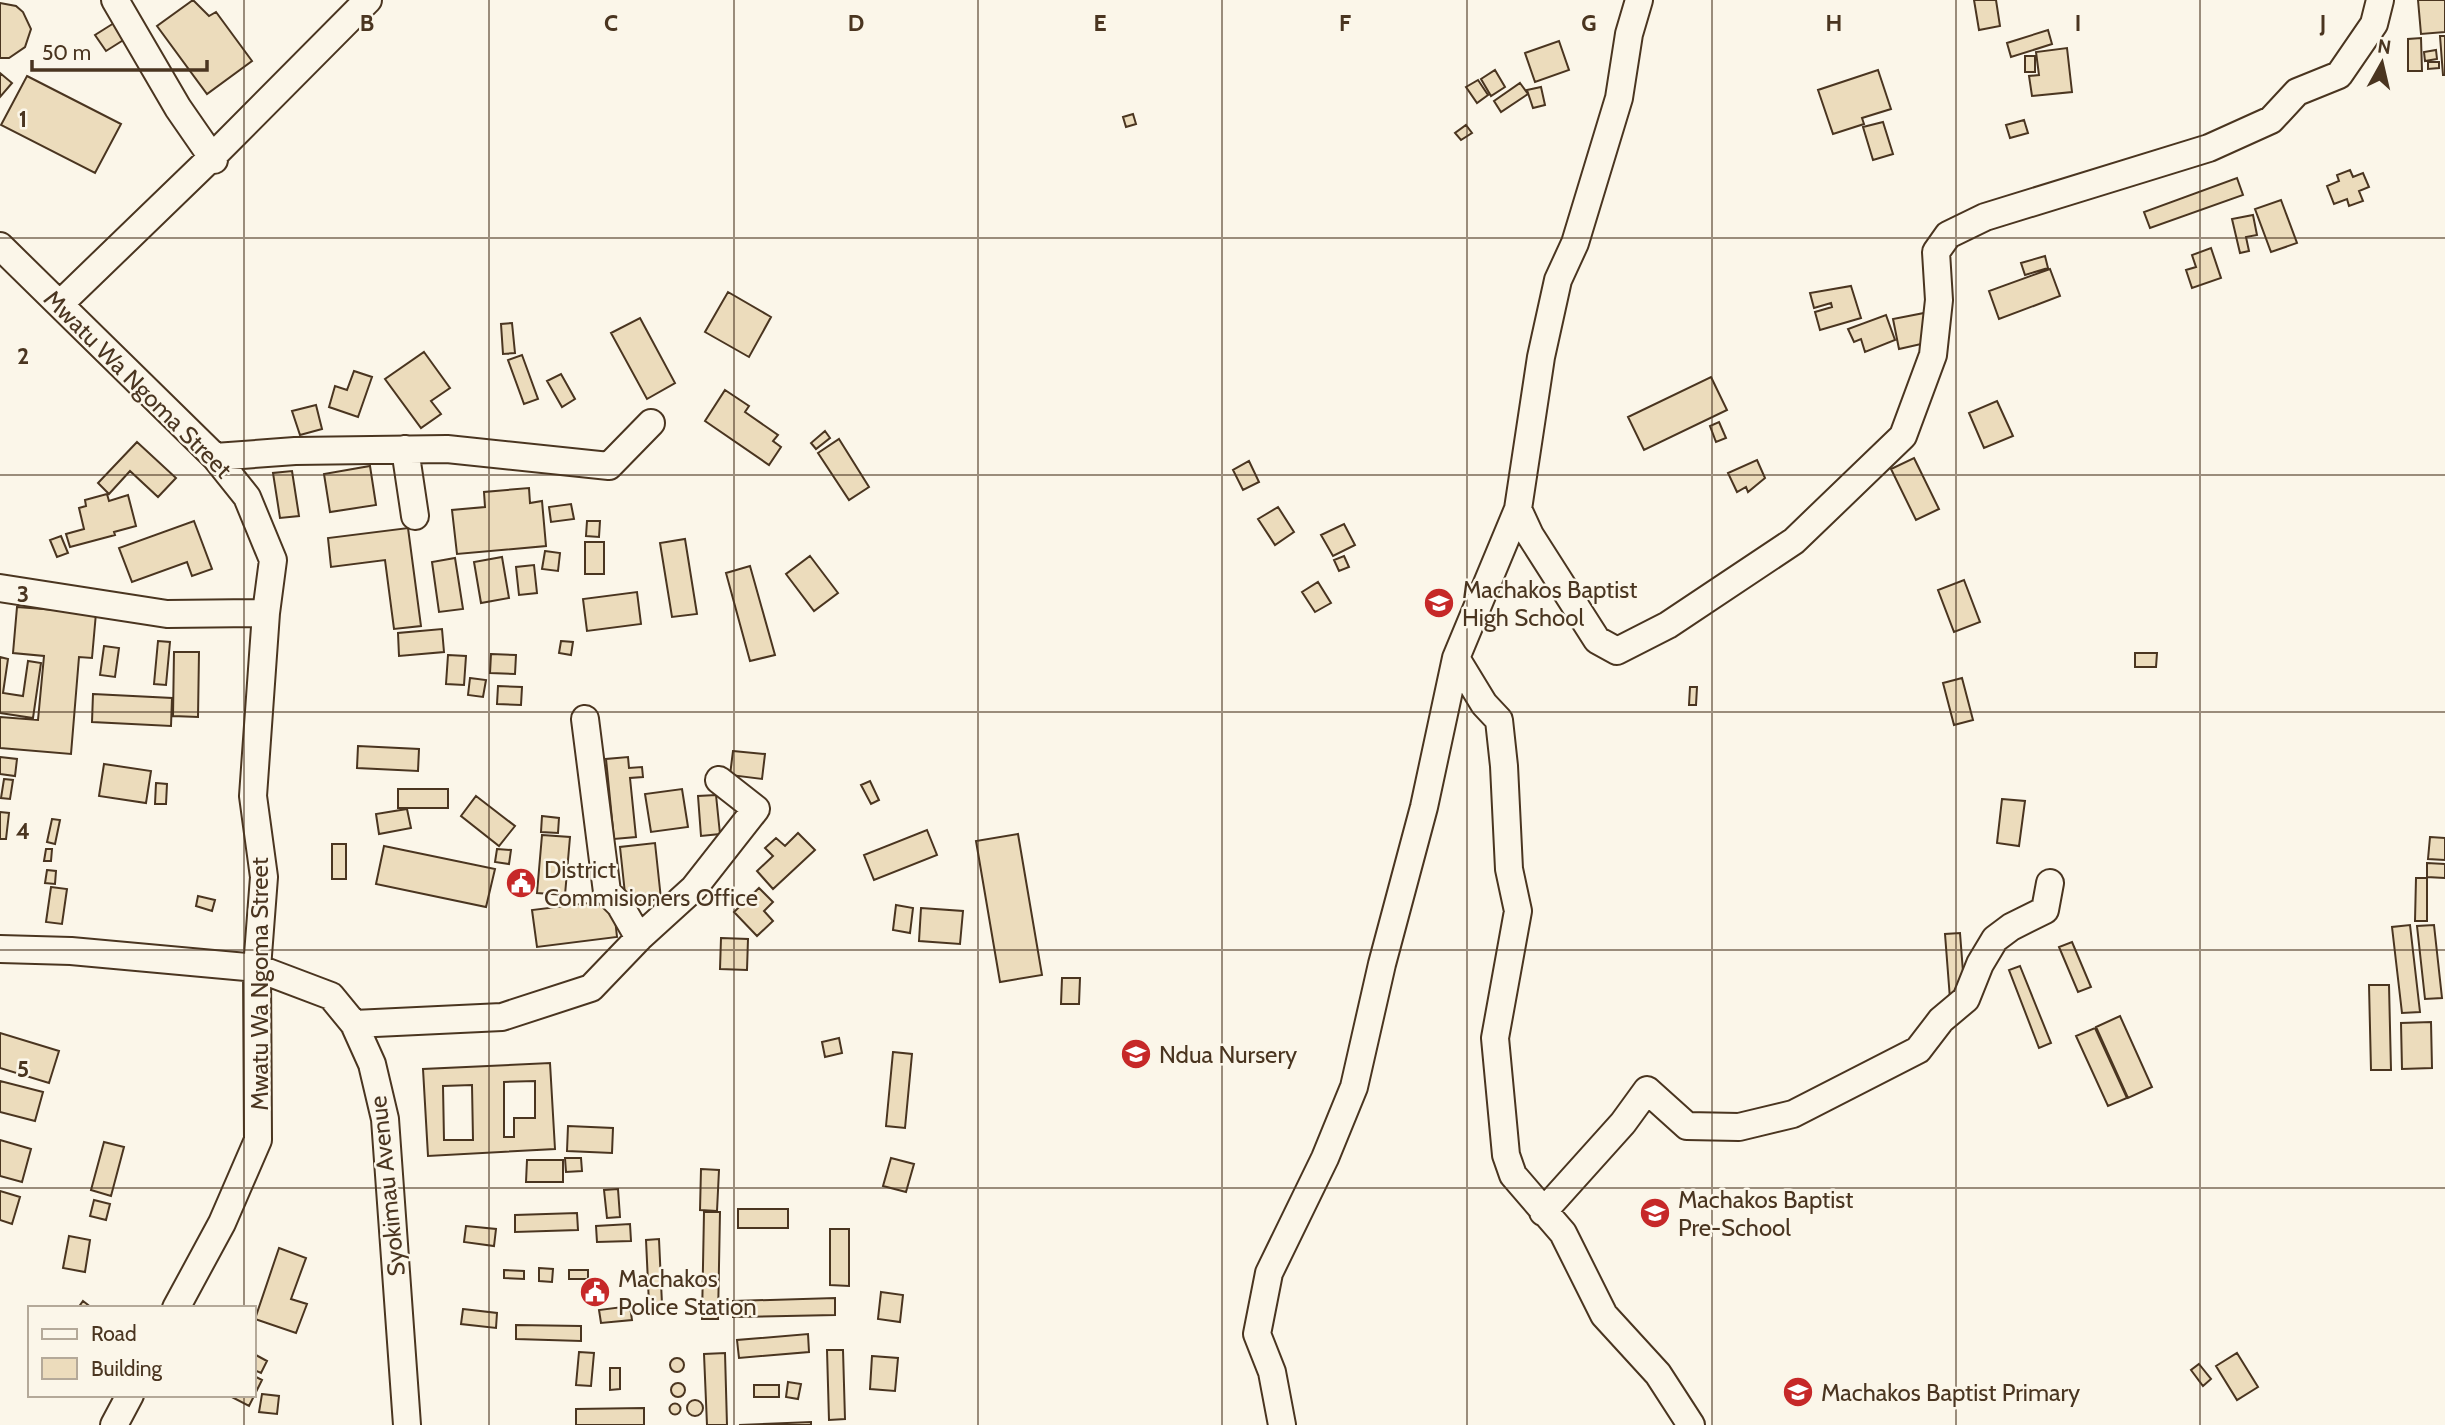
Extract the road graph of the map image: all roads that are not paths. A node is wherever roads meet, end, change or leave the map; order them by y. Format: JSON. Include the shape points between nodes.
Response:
{"nodes":[{"id":1,"x":115,"y":0,"type":"edge"},
{"id":2,"x":368,"y":0,"type":"edge"},
{"id":3,"x":1639,"y":0,"type":"edge"},
{"id":4,"x":2380,"y":0,"type":"edge"},
{"id":5,"x":213,"y":159,"type":"junction"},
{"id":6,"x":0,"y":246,"type":"edge"},
{"id":7,"x":60,"y":304,"type":"junction"},
{"id":8,"x":651,"y":423,"type":"dead end"},
{"id":9,"x":405,"y":449,"type":"junction"},
{"id":10,"x":215,"y":457,"type":"junction"},
{"id":11,"x":1518,"y":509,"type":"junction"},
{"id":12,"x":415,"y":516,"type":"dead end"},
{"id":13,"x":0,"y":588,"type":"edge"},
{"id":14,"x":266,"y":613,"type":"junction"},
{"id":15,"x":1456,"y":657,"type":"junction"},
{"id":16,"x":585,"y":719,"type":"dead end"},
{"id":17,"x":719,"y":779,"type":"dead end"},
{"id":18,"x":2050,"y":883,"type":"dead end"},
{"id":19,"x":639,"y":938,"type":"junction"},
{"id":20,"x":0,"y":949,"type":"edge"},
{"id":21,"x":257,"y":968,"type":"junction"},
{"id":22,"x":354,"y":1024,"type":"junction"},
{"id":23,"x":1543,"y":1212,"type":"junction"},
{"id":24,"x":177,"y":1306,"type":"edge"},
{"id":25,"x":129,"y":1397,"type":"edge"},
{"id":26,"x":114,"y":1425,"type":"edge"},
{"id":27,"x":407,"y":1425,"type":"edge"},
{"id":28,"x":1282,"y":1425,"type":"edge"},
{"id":29,"x":1692,"y":1425,"type":"edge"}],
"edges":[{"from":1,"to":5,"type":"street"},
{"from":2,"to":5,"type":"street"},
{"from":3,"to":11,"type":"street","via":[[1619,98],[1575,243],[1558,280]]},
{"from":4,"to":11,"type":"street","via":[[2374,24],[2339,75],[2297,92],[2271,120],[2209,148],[1984,217],[1948,235],[1936,252],[1939,300],[1933,355],[1903,436],[1794,541],[1668,625],[1617,651],[1597,640],[1530,536]]},
{"from":5,"to":7,"type":"street"},
{"from":6,"to":7,"type":"street","name":"Mwatu Wa Ngoma Street"},
{"from":7,"to":10,"type":"street","name":"Mwatu Wa Ngoma Street"},
{"from":8,"to":9,"type":"street","via":[[609,466]]},
{"from":9,"to":10,"type":"street"},
{"from":9,"to":12,"type":"street"},
{"from":10,"to":14,"type":"street","name":"Mwatu Wa Ngoma Street","via":[[247,497],[273,560]]},
{"from":11,"to":15,"type":"street"},
{"from":13,"to":14,"type":"street","via":[[167,614]]},
{"from":14,"to":21,"type":"street","name":"Mwatu Wa Ngoma Street","via":[[253,796],[264,877]]},
{"from":15,"to":23,"type":"street","via":[[1483,704],[1499,720],[1509,869],[1518,911],[1495,1038],[1506,1155],[1513,1175]]},
{"from":15,"to":28,"type":"street","via":[[1354,1087],[1269,1273],[1257,1334],[1272,1372]]},
{"from":16,"to":19,"type":"street","via":[[607,892]]},
{"from":17,"to":19,"type":"street","via":[[756,809],[694,888]]},
{"from":18,"to":23,"type":"street","via":[[2045,910],[1995,939],[1966,999],[1941,1020],[1918,1050],[1803,1110],[1739,1127],[1687,1126],[1647,1090]]},
{"from":19,"to":22,"type":"street","via":[[591,988],[502,1017]]},
{"from":20,"to":21,"type":"street","name":"Syokimau Avenue"},
{"from":21,"to":22,"type":"street","name":"Syokimau Avenue","via":[[331,996]]},
{"from":21,"to":24,"type":"street","name":"Mwatu Wa Ngoma Street","via":[[258,1140],[222,1223]]},
{"from":22,"to":27,"type":"street","name":"Syokimau Avenue","via":[[372,1064],[385,1119]]},
{"from":23,"to":29,"type":"street","via":[[1563,1233],[1604,1315],[1658,1374]]},
{"from":25,"to":26,"type":"street"}]}
